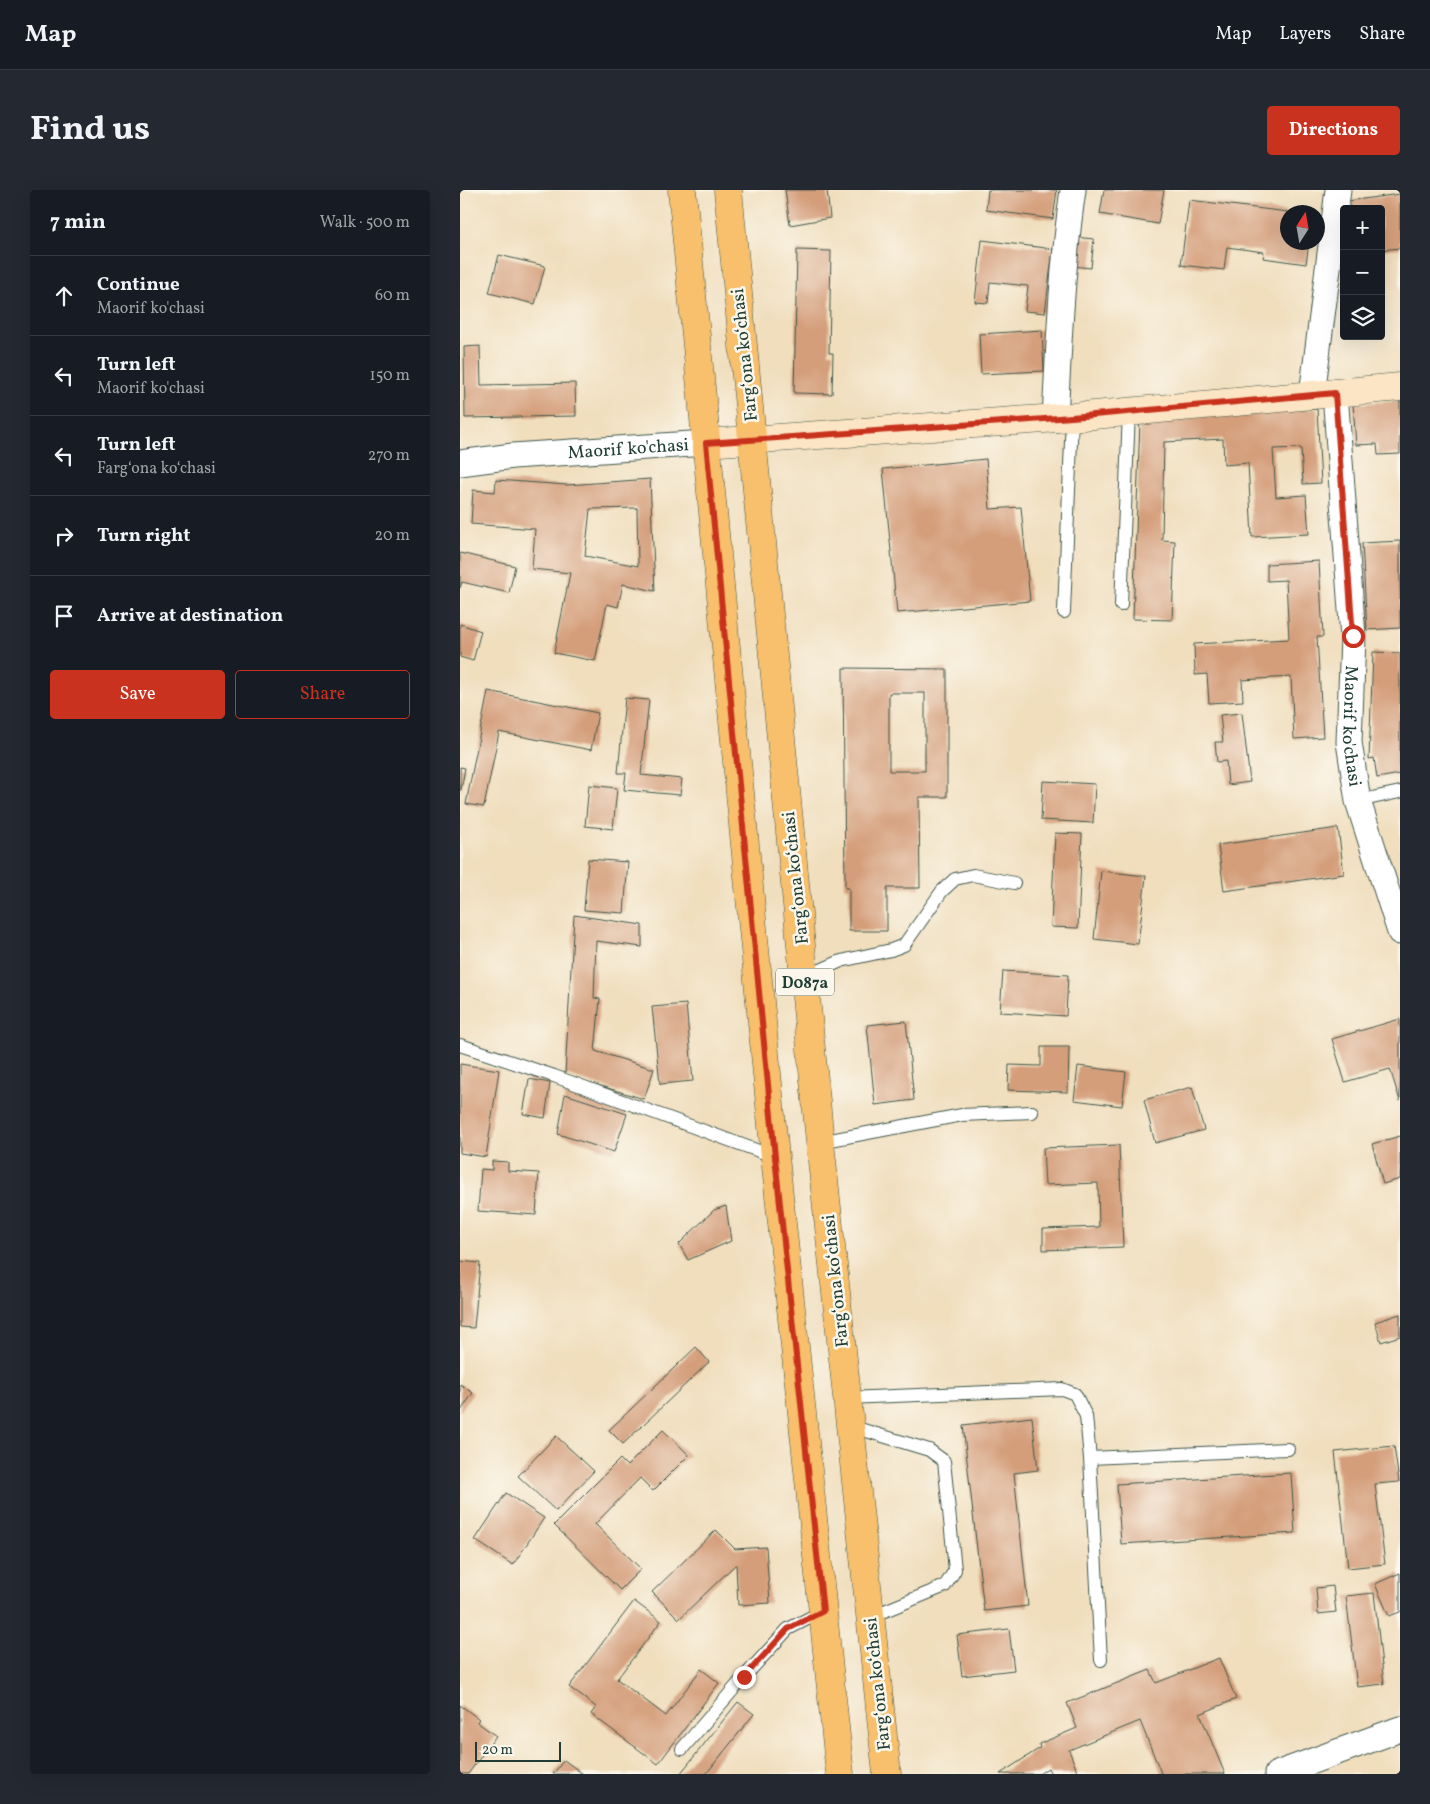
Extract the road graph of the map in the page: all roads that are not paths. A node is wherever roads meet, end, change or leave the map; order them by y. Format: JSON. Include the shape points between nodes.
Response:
{"nodes":[{"id":1,"x":682,"y":190,"type":"edge"},
{"id":2,"x":728,"y":190,"type":"edge"},
{"id":3,"x":1073,"y":190,"type":"edge"},
{"id":4,"x":1338,"y":190,"type":"edge"},
{"id":5,"x":1400,"y":387,"type":"edge"},
{"id":6,"x":1323,"y":394,"type":"junction"},
{"id":7,"x":1129,"y":412,"type":"junction"},
{"id":8,"x":1064,"y":418,"type":"junction"},
{"id":9,"x":752,"y":440,"type":"junction"},
{"id":10,"x":706,"y":443,"type":"junction"},
{"id":11,"x":460,"y":463,"type":"edge"},
{"id":12,"x":1121,"y":605,"type":"dead end"},
{"id":13,"x":1064,"y":612,"type":"dead end"},
{"id":14,"x":1400,"y":792,"type":"edge"},
{"id":15,"x":1358,"y":801,"type":"junction"},
{"id":16,"x":1014,"y":883,"type":"dead end"},
{"id":17,"x":1400,"y":932,"type":"edge"},
{"id":18,"x":805,"y":977,"type":"junction"},
{"id":19,"x":460,"y":1046,"type":"edge"},
{"id":20,"x":1032,"y":1112,"type":"dead end"},
{"id":21,"x":820,"y":1142,"type":"junction"},
{"id":22,"x":775,"y":1157,"type":"junction"},
{"id":23,"x":847,"y":1398,"type":"junction"},
{"id":24,"x":850,"y":1426,"type":"junction"},
{"id":25,"x":1288,"y":1449,"type":"dead end"},
{"id":26,"x":1090,"y":1458,"type":"junction"},
{"id":27,"x":823,"y":1611,"type":"junction"},
{"id":28,"x":870,"y":1616,"type":"junction"},
{"id":29,"x":1102,"y":1660,"type":"dead end"},
{"id":30,"x":1400,"y":1729,"type":"edge"},
{"id":31,"x":682,"y":1749,"type":"dead end"},
{"id":32,"x":840,"y":1774,"type":"edge"},
{"id":33,"x":887,"y":1774,"type":"edge"},
{"id":34,"x":1277,"y":1774,"type":"edge"}],
"edges":[{"from":1,"to":10,"type":"main road","number":"D087a"},
{"from":2,"to":9,"type":"main road","name":"Fargʻona koʻchasi","number":"D087a"},
{"from":3,"to":8,"type":"street","via":[[1059,331]]},
{"from":4,"to":6,"type":"street"},
{"from":5,"to":6,"type":"street","name":"Maorif ko'chasi"},
{"from":6,"to":7,"type":"street","name":"Maorif ko'chasi"},
{"from":6,"to":15,"type":"street","name":"Maorif ko'chasi","via":[[1353,636],[1350,742]]},
{"from":7,"to":8,"type":"street","name":"Maorif ko'chasi"},
{"from":7,"to":12,"type":"lane"},
{"from":8,"to":9,"type":"street","name":"Maorif ko'chasi"},
{"from":8,"to":13,"type":"lane"},
{"from":9,"to":10,"type":"street","name":"Maorif ko'chasi"},
{"from":9,"to":18,"type":"main road","name":"Fargʻona koʻchasi","number":"D087a"},
{"from":10,"to":11,"type":"street","name":"Maorif ko'chasi","via":[[513,456]]},
{"from":10,"to":22,"type":"main road","number":"D087a"},
{"from":14,"to":15,"type":"lane"},
{"from":15,"to":17,"type":"street","name":"Maorif ko'chasi"},
{"from":16,"to":18,"type":"lane","via":[[973,876],[955,879],[942,890],[904,945],[841,961]]},
{"from":18,"to":21,"type":"main road","name":"Fargʻona koʻchasi","number":"D087a"},
{"from":19,"to":22,"type":"lane","via":[[554,1076]]},
{"from":20,"to":21,"type":"lane","via":[[962,1115]]},
{"from":21,"to":23,"type":"main road","name":"Fargʻona koʻchasi","number":"D087a"},
{"from":22,"to":27,"type":"main road","number":"D087a"},
{"from":23,"to":24,"type":"main road","name":"Fargʻona koʻchasi","number":"D087a"},
{"from":23,"to":26,"type":"lane","via":[[1062,1389],[1075,1394],[1086,1416]]},
{"from":24,"to":28,"type":"main road","name":"Fargʻona koʻchasi","number":"D087a"},
{"from":24,"to":28,"type":"lane","via":[[929,1450],[944,1461],[955,1570],[945,1586]]},
{"from":25,"to":26,"type":"lane"},
{"from":26,"to":29,"type":"lane"},
{"from":27,"to":31,"type":"lane","via":[[788,1629]]},
{"from":27,"to":32,"type":"main road","number":"D087a"},
{"from":28,"to":33,"type":"main road","name":"Fargʻona koʻchasi","number":"D087a"},
{"from":30,"to":34,"type":"street"}]}
